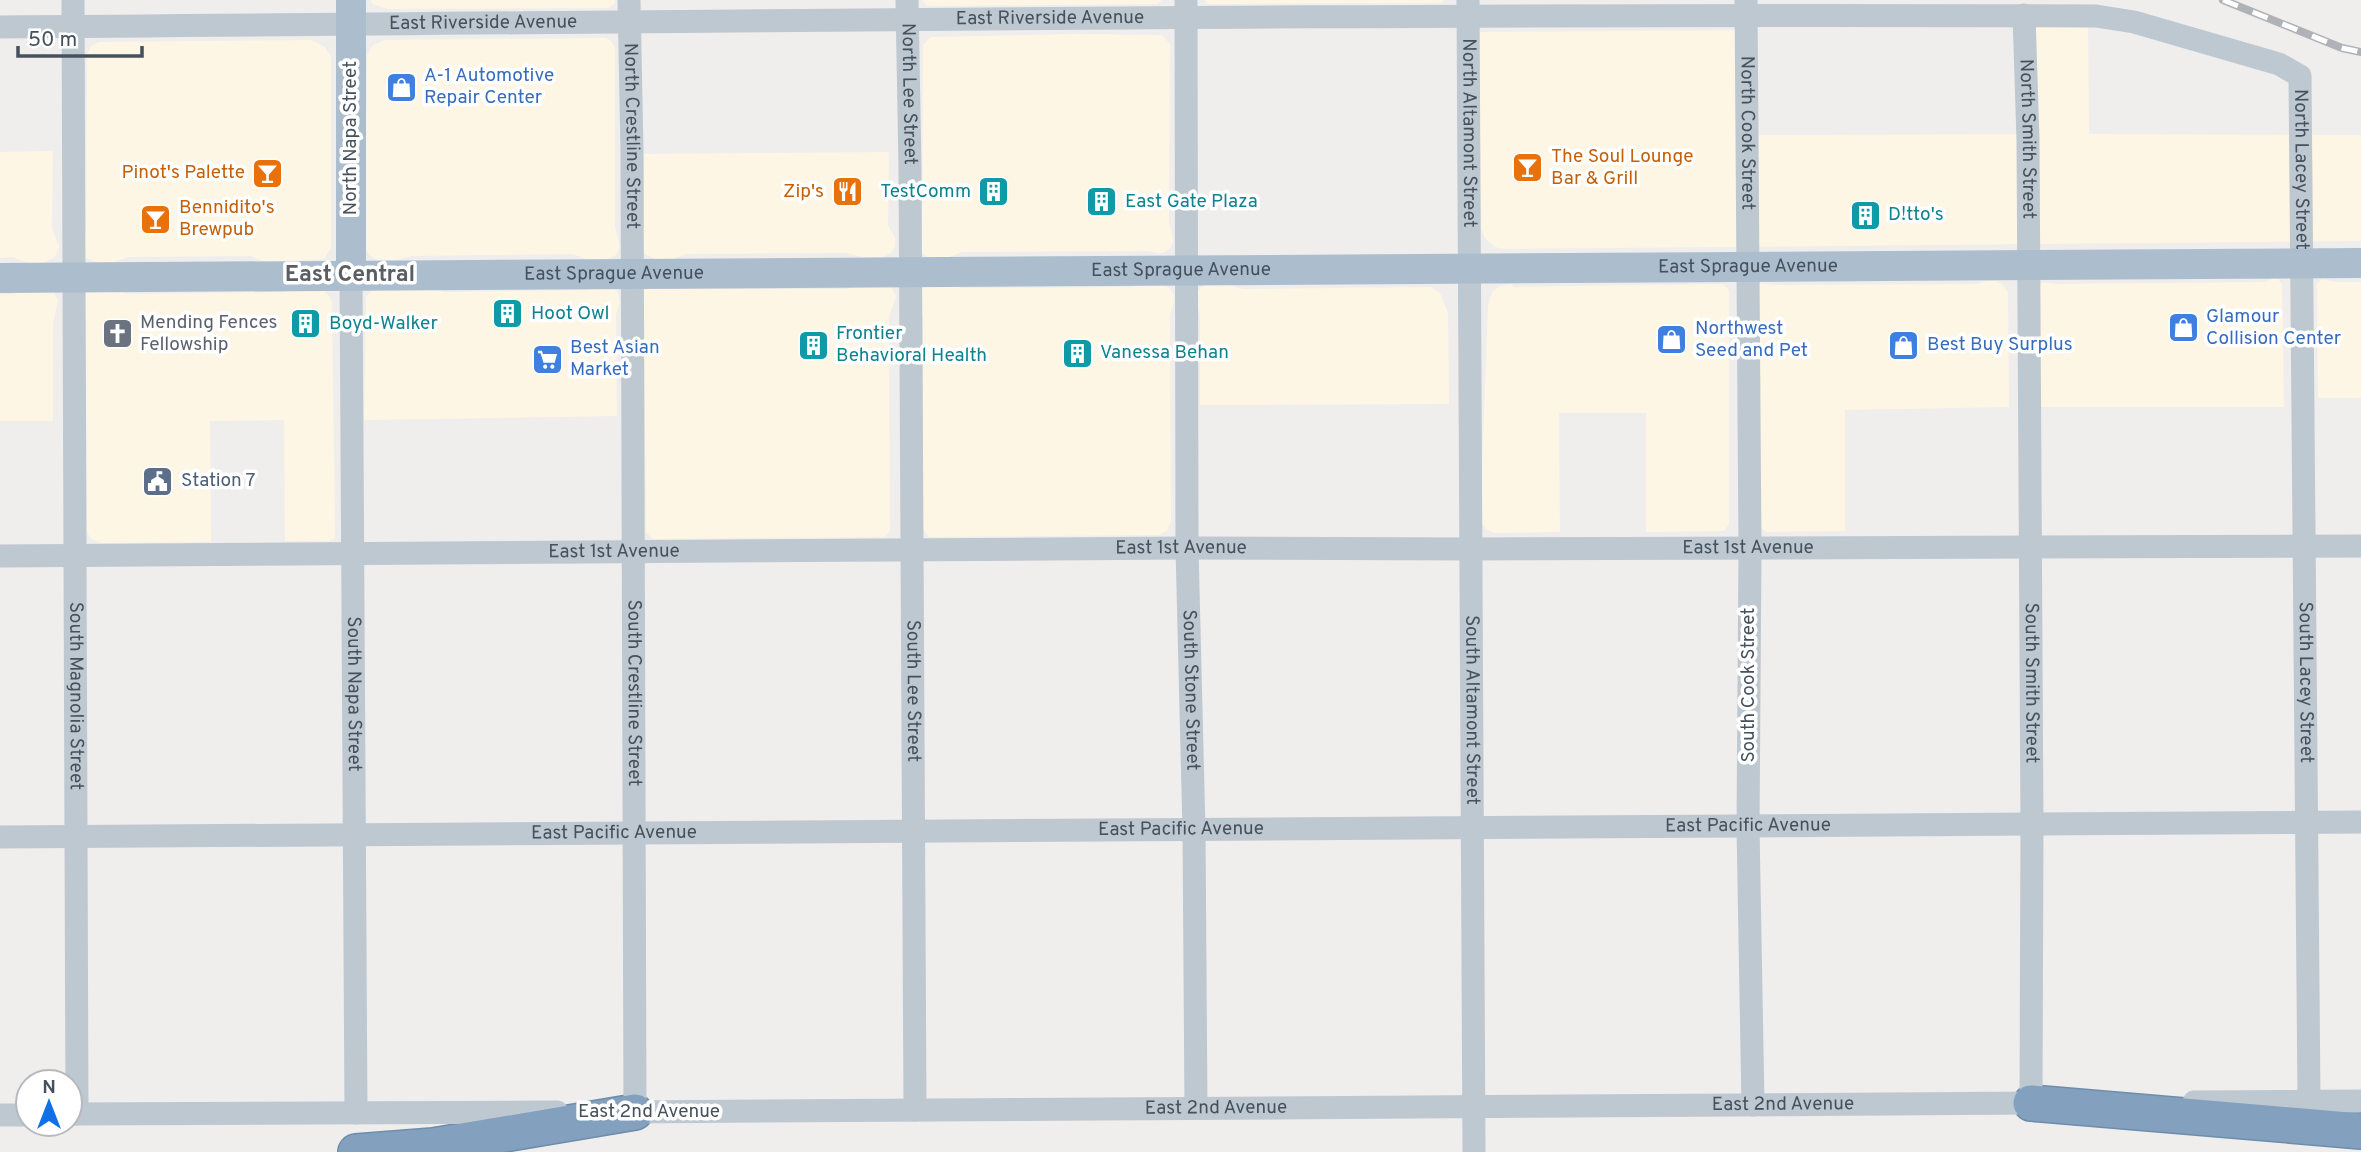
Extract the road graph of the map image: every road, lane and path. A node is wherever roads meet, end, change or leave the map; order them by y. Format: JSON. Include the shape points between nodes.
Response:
{"nodes":[{"id":1,"x":73,"y":0,"type":"edge"},
{"id":2,"x":629,"y":0,"type":"edge"},
{"id":3,"x":1186,"y":8,"type":"edge"},
{"id":4,"x":1468,"y":8,"type":"edge"},
{"id":5,"x":1746,"y":8,"type":"edge"},
{"id":6,"x":907,"y":10,"type":"edge"},
{"id":7,"x":351,"y":13,"type":"edge"},
{"id":8,"x":2024,"y":15,"type":"junction"},
{"id":9,"x":629,"y":23,"type":"junction"},
{"id":10,"x":73,"y":26,"type":"junction"},
{"id":11,"x":0,"y":27,"type":"edge"},
{"id":12,"x":2301,"y":76,"type":"joint"},
{"id":13,"x":2303,"y":263,"type":"junction"},
{"id":14,"x":2361,"y":263,"type":"edge"},
{"id":15,"x":2027,"y":264,"type":"junction"},
{"id":16,"x":1748,"y":265,"type":"junction"},
{"id":17,"x":1470,"y":268,"type":"junction"},
{"id":18,"x":1186,"y":269,"type":"junction"},
{"id":19,"x":910,"y":272,"type":"junction"},
{"id":20,"x":632,"y":274,"type":"junction"},
{"id":21,"x":351,"y":276,"type":"junction"},
{"id":22,"x":0,"y":278,"type":"edge"},
{"id":23,"x":74,"y":278,"type":"junction"},
{"id":24,"x":2305,"y":546,"type":"junction"},
{"id":25,"x":2361,"y":546,"type":"edge"},
{"id":26,"x":2029,"y":547,"type":"junction"},
{"id":27,"x":1187,"y":548,"type":"junction"},
{"id":28,"x":1750,"y":548,"type":"junction"},
{"id":29,"x":1472,"y":549,"type":"junction"},
{"id":30,"x":912,"y":551,"type":"junction"},
{"id":31,"x":633,"y":552,"type":"junction"},
{"id":32,"x":353,"y":553,"type":"junction"},
{"id":33,"x":74,"y":555,"type":"junction"},
{"id":34,"x":0,"y":556,"type":"edge"},
{"id":35,"x":2361,"y":822,"type":"edge"},
{"id":36,"x":2307,"y":823,"type":"junction"},
{"id":37,"x":2032,"y":825,"type":"junction"},
{"id":38,"x":1748,"y":827,"type":"junction"},
{"id":39,"x":1473,"y":828,"type":"junction"},
{"id":40,"x":1194,"y":830,"type":"junction"},
{"id":41,"x":914,"y":831,"type":"junction"},
{"id":42,"x":634,"y":832,"type":"junction"},
{"id":43,"x":355,"y":834,"type":"junction"},
{"id":44,"x":75,"y":836,"type":"junction"},
{"id":45,"x":0,"y":837,"type":"edge"},
{"id":46,"x":73,"y":1068,"type":"edge"},
{"id":47,"x":2309,"y":1101,"type":"junction"},
{"id":48,"x":2361,"y":1101,"type":"edge"},
{"id":49,"x":2031,"y":1103,"type":"junction"},
{"id":50,"x":1753,"y":1105,"type":"junction"},
{"id":51,"x":1474,"y":1107,"type":"junction"},
{"id":52,"x":1196,"y":1108,"type":"junction"},
{"id":53,"x":915,"y":1110,"type":"junction"},
{"id":54,"x":635,"y":1112,"type":"junction"},
{"id":55,"x":356,"y":1113,"type":"junction"},
{"id":56,"x":84,"y":1114,"type":"edge"},
{"id":57,"x":2361,"y":1131,"type":"edge"},
{"id":58,"x":356,"y":1152,"type":"edge"},
{"id":59,"x":1475,"y":1152,"type":"edge"}],
"edges":[{"from":1,"to":10,"type":"street","name":"South Magnolia Street"},
{"from":2,"to":9,"type":"street","name":"North Crestline Street"},
{"from":3,"to":4,"type":"street","name":"East Riverside Avenue"},
{"from":3,"to":6,"type":"street","name":"East Riverside Avenue"},
{"from":3,"to":18,"type":"street","name":"South Stone Street"},
{"from":4,"to":5,"type":"street","name":"East Riverside Avenue"},
{"from":4,"to":17,"type":"street","name":"North Altamont Street"},
{"from":5,"to":8,"type":"street","name":"East Riverside Avenue"},
{"from":5,"to":16,"type":"street","name":"North Cook Street"},
{"from":6,"to":9,"type":"street","name":"East Riverside Avenue"},
{"from":6,"to":19,"type":"street","name":"North Lee Street"},
{"from":7,"to":9,"type":"street","name":"East Riverside Avenue"},
{"from":7,"to":10,"type":"street","name":"East Riverside Avenue"},
{"from":7,"to":21,"type":"main road","name":"North Napa Street"},
{"from":8,"to":12,"type":"street","name":"East Riverside Avenue","via":[[2096,16],[2134,22],[2279,64]]},
{"from":8,"to":15,"type":"street","name":"North Smith Street"},
{"from":9,"to":20,"type":"street","name":"North Crestline Street"},
{"from":10,"to":11,"type":"street","name":"East Riverside Avenue"},
{"from":10,"to":23,"type":"street","name":"South Magnolia Street"},
{"from":12,"to":13,"type":"street","name":"North Lacey Street"},
{"from":13,"to":14,"type":"main road","name":"East Sprague Avenue"},
{"from":13,"to":15,"type":"main road","name":"East Sprague Avenue"},
{"from":13,"to":24,"type":"street","name":"South Lacey Street"},
{"from":15,"to":16,"type":"main road","name":"East Sprague Avenue"},
{"from":15,"to":26,"type":"street","name":"South Smith Street"},
{"from":16,"to":17,"type":"main road","name":"East Sprague Avenue"},
{"from":16,"to":28,"type":"street","name":"South Cook Street"},
{"from":17,"to":18,"type":"main road","name":"East Sprague Avenue"},
{"from":17,"to":29,"type":"street","name":"South Altamont Street"},
{"from":18,"to":19,"type":"main road","name":"East Sprague Avenue"},
{"from":18,"to":27,"type":"street","name":"South Stone Street"},
{"from":19,"to":20,"type":"main road","name":"East Sprague Avenue"},
{"from":19,"to":30,"type":"street","name":"South Lee Street"},
{"from":20,"to":21,"type":"main road","name":"East Sprague Avenue"},
{"from":20,"to":31,"type":"street","name":"South Crestline Street"},
{"from":21,"to":23,"type":"main road","name":"East Sprague Avenue"},
{"from":21,"to":32,"type":"street","name":"South Napa Street"},
{"from":22,"to":23,"type":"main road","name":"East Sprague Avenue"},
{"from":23,"to":33,"type":"street","name":"South Magnolia Street"},
{"from":24,"to":25,"type":"street","name":"East 1st Avenue"},
{"from":24,"to":26,"type":"street","name":"East 1st Avenue"},
{"from":24,"to":36,"type":"street","name":"South Lacey Street"},
{"from":26,"to":28,"type":"street","name":"East 1st Avenue"},
{"from":26,"to":37,"type":"street","name":"South Smith Street"},
{"from":27,"to":29,"type":"street","name":"East 1st Avenue"},
{"from":27,"to":30,"type":"street","name":"East 1st Avenue"},
{"from":27,"to":40,"type":"street","name":"South Stone Street"},
{"from":28,"to":29,"type":"street","name":"East 1st Avenue"},
{"from":28,"to":38,"type":"street","name":"South Cook Street"},
{"from":29,"to":39,"type":"street","name":"South Altamont Street"},
{"from":30,"to":31,"type":"street","name":"East 1st Avenue"},
{"from":30,"to":41,"type":"street","name":"South Lee Street"},
{"from":31,"to":32,"type":"street","name":"East 1st Avenue"},
{"from":31,"to":42,"type":"street","name":"South Crestline Street"},
{"from":32,"to":33,"type":"street","name":"East 1st Avenue"},
{"from":32,"to":43,"type":"street","name":"South Napa Street"},
{"from":33,"to":34,"type":"street","name":"East 1st Avenue"},
{"from":33,"to":44,"type":"street","name":"South Magnolia Street"},
{"from":35,"to":36,"type":"street","name":"East Pacific Avenue"},
{"from":36,"to":37,"type":"street","name":"East Pacific Avenue"},
{"from":36,"to":47,"type":"street","name":"South Lacey Street"},
{"from":37,"to":38,"type":"street","name":"East Pacific Avenue"},
{"from":37,"to":49,"type":"street","name":"South Smith Street"},
{"from":38,"to":39,"type":"street","name":"East Pacific Avenue"},
{"from":38,"to":50,"type":"street","name":"South Cook Street"},
{"from":39,"to":40,"type":"street","name":"East Pacific Avenue"},
{"from":39,"to":51,"type":"street","name":"South Altamont Street"},
{"from":40,"to":41,"type":"street","name":"East Pacific Avenue"},
{"from":40,"to":52,"type":"street","name":"South Stone Street"},
{"from":41,"to":42,"type":"street","name":"East Pacific Avenue"},
{"from":41,"to":53,"type":"street","name":"South Lee Street"},
{"from":42,"to":43,"type":"street","name":"East Pacific Avenue"},
{"from":42,"to":54,"type":"street","name":"South Crestline Street"},
{"from":43,"to":44,"type":"street","name":"East Pacific Avenue"},
{"from":43,"to":55,"type":"street","name":"South Napa Street"},
{"from":44,"to":45,"type":"street","name":"East Pacific Avenue"},
{"from":44,"to":46,"type":"street","name":"South Magnolia Street"},
{"from":47,"to":48,"type":"street","name":"East 2nd Avenue"},
{"from":47,"to":49,"type":"street","name":"East 2nd Avenue"},
{"from":49,"to":50,"type":"street","name":"East 2nd Avenue"},
{"from":49,"to":57,"type":"highway"},
{"from":50,"to":51,"type":"street","name":"East 2nd Avenue"},
{"from":51,"to":52,"type":"street","name":"East 2nd Avenue"},
{"from":51,"to":59,"type":"street","name":"South Altamont Street"},
{"from":52,"to":53,"type":"street","name":"East 2nd Avenue"},
{"from":53,"to":54,"type":"street","name":"East 2nd Avenue"},
{"from":54,"to":55,"type":"street","name":"East 2nd Avenue"},
{"from":54,"to":58,"type":"highway","via":[[433,1146]]},
{"from":55,"to":56,"type":"street","name":"East 2nd Avenue"}]}
